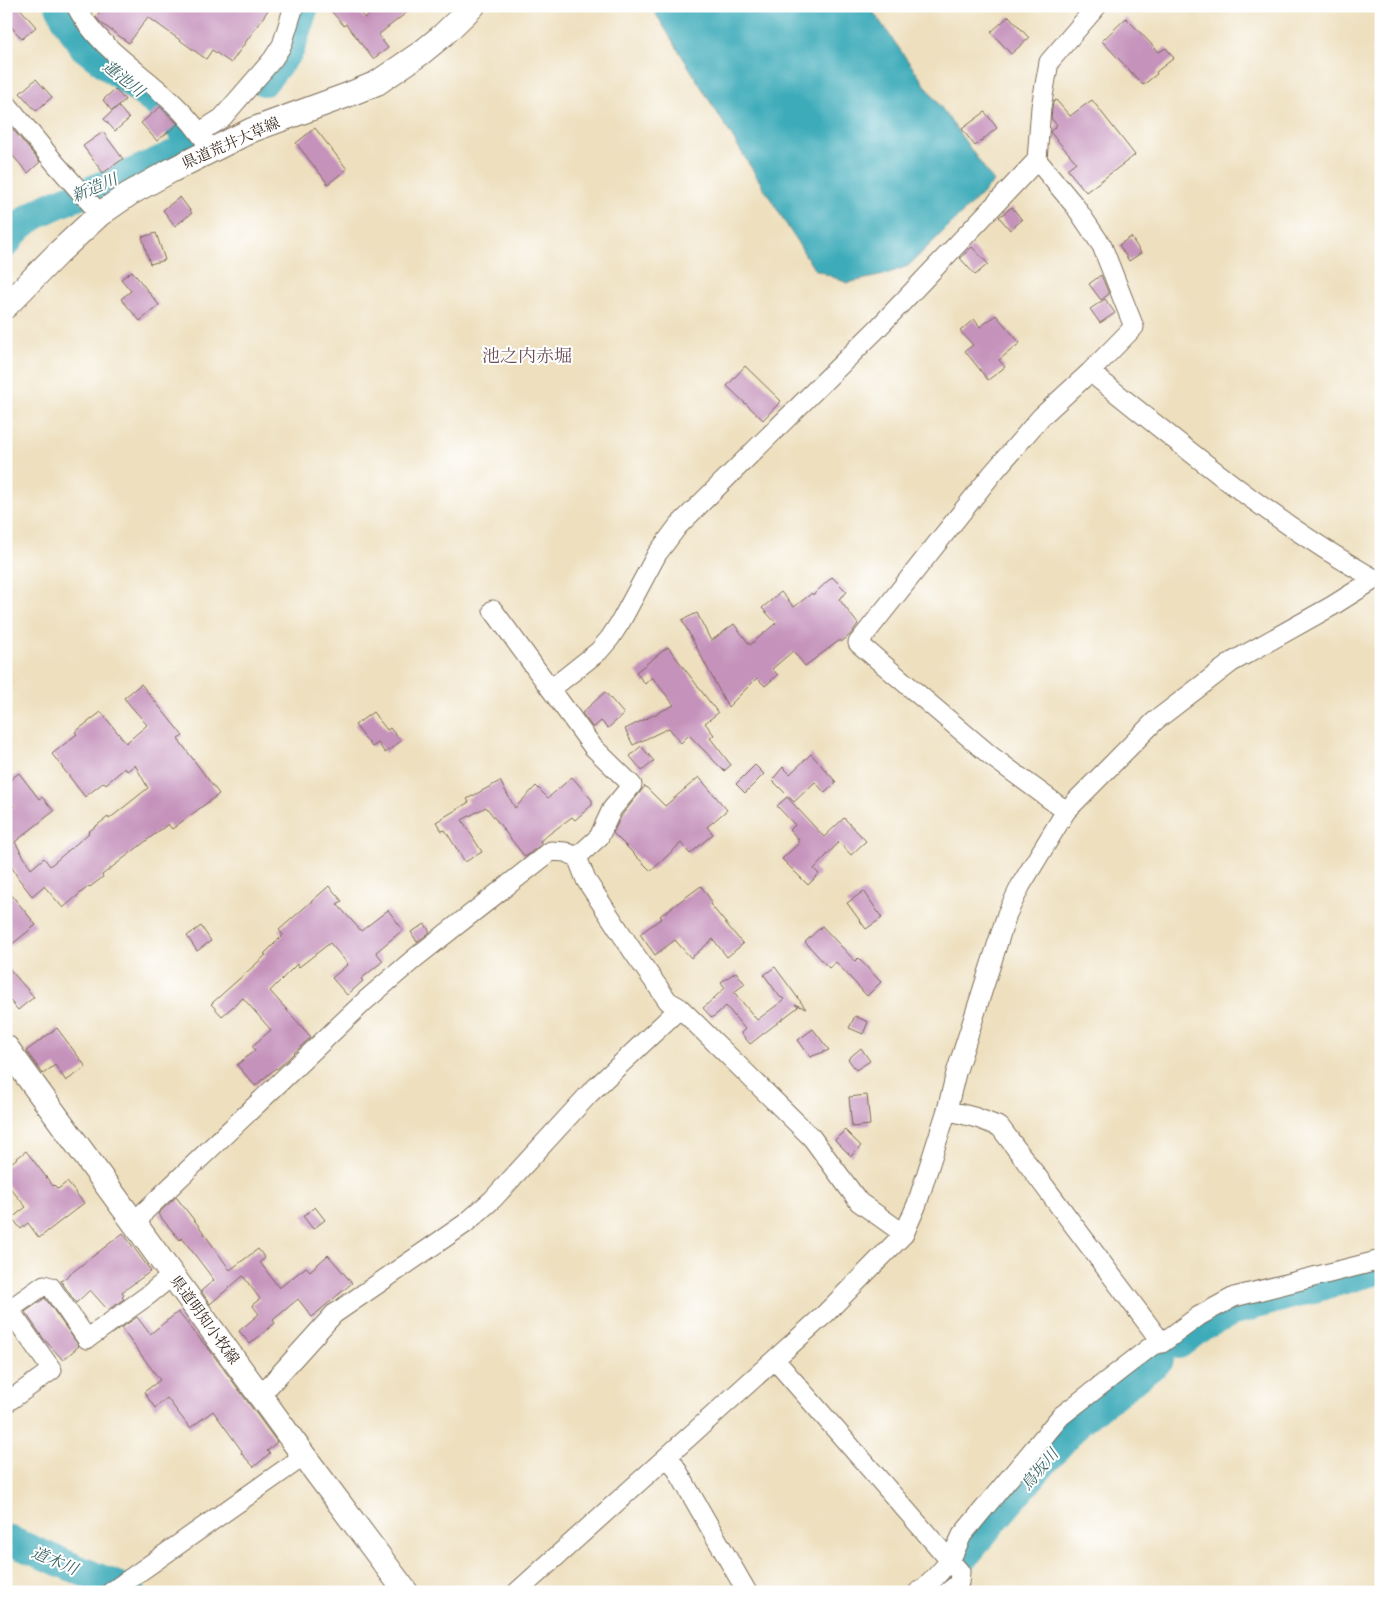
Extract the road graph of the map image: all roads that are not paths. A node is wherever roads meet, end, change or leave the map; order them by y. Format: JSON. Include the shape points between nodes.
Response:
{"nodes":[{"id":1,"x":76,"y":6,"type":"edge"},
{"id":2,"x":294,"y":6,"type":"edge"},
{"id":3,"x":473,"y":6,"type":"edge"},
{"id":4,"x":1087,"y":10,"type":"edge"},
{"id":5,"x":6,"y":103,"type":"edge"},
{"id":6,"x":206,"y":142,"type":"junction"},
{"id":7,"x":1037,"y":160,"type":"junction"},
{"id":8,"x":99,"y":213,"type":"junction"},
{"id":9,"x":6,"y":306,"type":"edge"},
{"id":10,"x":1090,"y":372,"type":"junction"},
{"id":11,"x":1378,"y":579,"type":"edge"},
{"id":12,"x":493,"y":610,"type":"dead end"},
{"id":13,"x":551,"y":688,"type":"junction"},
{"id":14,"x":1066,"y":811,"type":"junction"},
{"id":15,"x":577,"y":857,"type":"junction"},
{"id":16,"x":680,"y":1008,"type":"junction"},
{"id":17,"x":6,"y":1047,"type":"edge"},
{"id":18,"x":947,"y":1110,"type":"junction"},
{"id":19,"x":137,"y":1225,"type":"junction"},
{"id":20,"x":904,"y":1234,"type":"junction"},
{"id":21,"x":1381,"y":1260,"type":"edge"},
{"id":22,"x":173,"y":1275,"type":"junction"},
{"id":23,"x":1162,"y":1343,"type":"junction"},
{"id":24,"x":775,"y":1360,"type":"junction"},
{"id":25,"x":260,"y":1396,"type":"junction"},
{"id":26,"x":6,"y":1403,"type":"edge"},
{"id":27,"x":304,"y":1456,"type":"junction"},
{"id":28,"x":669,"y":1456,"type":"junction"},
{"id":29,"x":954,"y":1566,"type":"junction"},
{"id":30,"x":111,"y":1592,"type":"edge"},
{"id":31,"x":406,"y":1592,"type":"edge"},
{"id":32,"x":517,"y":1592,"type":"edge"},
{"id":33,"x":748,"y":1592,"type":"edge"},
{"id":34,"x":918,"y":1592,"type":"edge"},
{"id":35,"x":948,"y":1592,"type":"edge"}],
"edges":[{"from":1,"to":6,"type":"street","via":[[80,16],[109,48],[174,104]]},
{"from":2,"to":6,"type":"street","via":[[282,45],[273,59],[222,118]]},
{"from":3,"to":6,"type":"main road","name":"県道荒井大草線","via":[[421,53],[377,82],[252,130]]},
{"from":4,"to":7,"type":"street","via":[[1049,62]]},
{"from":5,"to":8,"type":"street"},
{"from":6,"to":8,"type":"main road","name":"県道荒井大草線"},
{"from":7,"to":10,"type":"street","via":[[1076,206],[1102,246],[1134,327]]},
{"from":7,"to":13,"type":"street","via":[[876,329],[678,526],[657,554],[610,638],[599,652]]},
{"from":8,"to":9,"type":"main road","name":"県道荒井大草線"},
{"from":10,"to":11,"type":"street","via":[[1202,462],[1279,518],[1318,546]]},
{"from":10,"to":14,"type":"street","via":[[1041,416],[858,643],[991,756]]},
{"from":11,"to":14,"type":"street","via":[[1232,662],[1155,722]]},
{"from":12,"to":13,"type":"street"},
{"from":13,"to":15,"type":"street","via":[[592,747],[632,785],[612,809],[599,837]]},
{"from":14,"to":18,"type":"street","via":[[1007,914]]},
{"from":15,"to":16,"type":"street","via":[[586,880],[634,953],[668,1001]]},
{"from":15,"to":19,"type":"street","via":[[551,851],[415,958],[366,1000],[144,1212]]},
{"from":16,"to":20,"type":"street","via":[[812,1138],[859,1202]]},
{"from":16,"to":25,"type":"street","via":[[590,1093],[493,1199],[466,1222],[334,1314]]},
{"from":17,"to":19,"type":"main road","name":"県道明知小牧線"},
{"from":18,"to":20,"type":"street"},
{"from":18,"to":23,"type":"street","via":[[1000,1127]]},
{"from":19,"to":22,"type":"main road","name":"県道明知小牧線"},
{"from":20,"to":24,"type":"street"},
{"from":21,"to":23,"type":"street","via":[[1234,1297],[1199,1316]]},
{"from":22,"to":25,"type":"main road","name":"県道明知小牧線"},
{"from":22,"to":26,"type":"street","via":[[87,1339],[51,1287],[44,1285],[13,1307],[13,1315],[52,1370]]},
{"from":23,"to":29,"type":"street","via":[[1153,1345],[1061,1416],[962,1535]]},
{"from":24,"to":28,"type":"street"},
{"from":24,"to":29,"type":"street"},
{"from":25,"to":27,"type":"main road","name":"県道明知小牧線"},
{"from":27,"to":30,"type":"street"},
{"from":27,"to":31,"type":"main road","name":"県道明知小牧線"},
{"from":28,"to":32,"type":"street"},
{"from":28,"to":33,"type":"street"},
{"from":29,"to":34,"type":"street"},
{"from":29,"to":35,"type":"street","via":[[959,1583]]}]}
